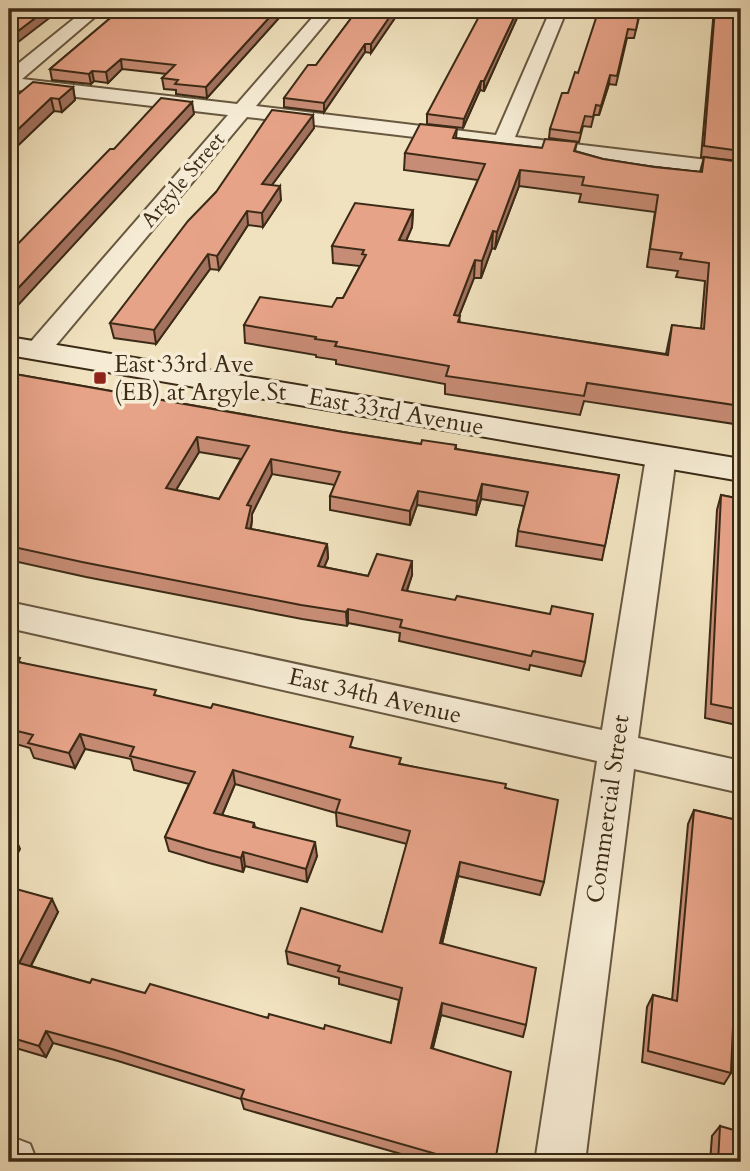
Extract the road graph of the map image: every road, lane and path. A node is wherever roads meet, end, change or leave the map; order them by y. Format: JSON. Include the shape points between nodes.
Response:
{"nodes":[{"id":1,"x":96,"y":9,"type":"edge"},
{"id":2,"x":329,"y":9,"type":"edge"},
{"id":3,"x":559,"y":9,"type":"edge"},
{"id":4,"x":9,"y":81,"type":"edge"},
{"id":5,"x":241,"y":111,"type":"junction"},
{"id":6,"x":503,"y":142,"type":"junction"},
{"id":7,"x":741,"y":170,"type":"edge"},
{"id":8,"x":23,"y":349,"type":"edge"},
{"id":9,"x":661,"y":457,"type":"junction"},
{"id":10,"x":741,"y":470,"type":"edge"},
{"id":11,"x":9,"y":615,"type":"edge"},
{"id":12,"x":616,"y":750,"type":"junction"},
{"id":13,"x":741,"y":777,"type":"edge"},
{"id":14,"x":560,"y":1162,"type":"edge"}],
"edges":[{"from":1,"to":4,"type":"street"},
{"from":2,"to":5,"type":"street","name":"Argyle Street"},
{"from":3,"to":6,"type":"street"},
{"from":4,"to":5,"type":"street"},
{"from":5,"to":6,"type":"street"},
{"from":5,"to":8,"type":"street","name":"Argyle Street"},
{"from":6,"to":7,"type":"street"},
{"from":8,"to":9,"type":"street","name":"East 33rd Avenue"},
{"from":9,"to":10,"type":"street","name":"East 33rd Avenue"},
{"from":9,"to":12,"type":"street","name":"Commercial Street"},
{"from":11,"to":12,"type":"street","name":"East 34th Avenue"},
{"from":12,"to":13,"type":"street","name":"East 34th Avenue"},
{"from":12,"to":14,"type":"street","name":"Commercial Street"}]}
